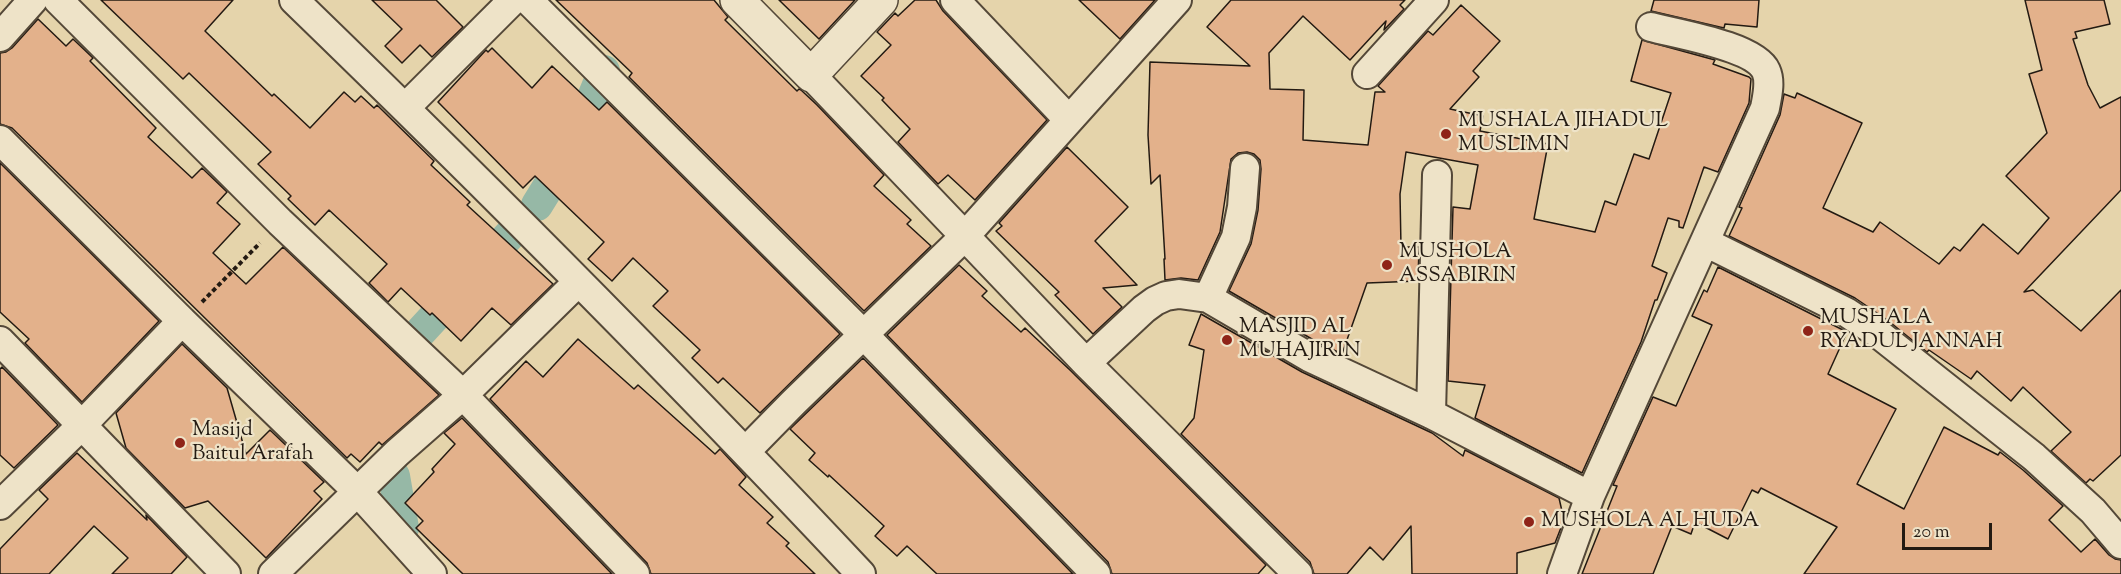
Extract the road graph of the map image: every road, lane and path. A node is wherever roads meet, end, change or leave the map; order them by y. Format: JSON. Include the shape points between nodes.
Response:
{"nodes":[{"id":1,"x":33,"y":0,"type":"edge"},
{"id":2,"x":58,"y":0,"type":"edge"},
{"id":3,"x":294,"y":0,"type":"edge"},
{"id":4,"x":513,"y":0,"type":"edge"},
{"id":5,"x":528,"y":0,"type":"edge"},
{"id":6,"x":737,"y":0,"type":"edge"},
{"id":7,"x":881,"y":0,"type":"edge"},
{"id":8,"x":955,"y":0,"type":"edge"},
{"id":9,"x":1177,"y":0,"type":"edge"},
{"id":10,"x":1434,"y":0,"type":"edge"},
{"id":11,"x":1651,"y":27,"type":"dead end"},
{"id":12,"x":0,"y":38,"type":"edge"},
{"id":13,"x":1367,"y":74,"type":"dead end"},
{"id":14,"x":811,"y":75,"type":"junction"},
{"id":15,"x":405,"y":108,"type":"junction"},
{"id":16,"x":1069,"y":120,"type":"junction"},
{"id":17,"x":0,"y":140,"type":"edge"},
{"id":18,"x":1245,"y":168,"type":"dead end"},
{"id":19,"x":1437,"y":175,"type":"dead end"},
{"id":20,"x":280,"y":222,"type":"junction"},
{"id":21,"x":965,"y":236,"type":"junction"},
{"id":22,"x":1705,"y":242,"type":"junction"},
{"id":23,"x":578,"y":282,"type":"junction"},
{"id":24,"x":1208,"y":298,"type":"junction"},
{"id":25,"x":182,"y":321,"type":"junction"},
{"id":26,"x":864,"y":334,"type":"junction"},
{"id":27,"x":0,"y":340,"type":"edge"},
{"id":28,"x":1086,"y":363,"type":"junction"},
{"id":29,"x":463,"y":395,"type":"junction"},
{"id":30,"x":1431,"y":414,"type":"junction"},
{"id":31,"x":81,"y":426,"type":"junction"},
{"id":32,"x":746,"y":451,"type":"junction"},
{"id":33,"x":358,"y":492,"type":"junction"},
{"id":34,"x":1590,"y":496,"type":"junction"},
{"id":35,"x":0,"y":505,"type":"edge"},
{"id":36,"x":2121,"y":544,"type":"edge"},
{"id":37,"x":226,"y":574,"type":"edge"},
{"id":38,"x":273,"y":574,"type":"edge"},
{"id":39,"x":432,"y":574,"type":"edge"},
{"id":40,"x":634,"y":574,"type":"edge"},
{"id":41,"x":861,"y":574,"type":"edge"},
{"id":42,"x":1096,"y":574,"type":"edge"},
{"id":43,"x":1298,"y":574,"type":"edge"},
{"id":44,"x":1562,"y":574,"type":"edge"}],
"edges":[{"from":1,"to":12,"type":"street"},
{"from":2,"to":20,"type":"street"},
{"from":3,"to":15,"type":"street"},
{"from":4,"to":15,"type":"street"},
{"from":5,"to":26,"type":"street"},
{"from":6,"to":14,"type":"street"},
{"from":7,"to":14,"type":"street"},
{"from":8,"to":16,"type":"street"},
{"from":9,"to":16,"type":"street"},
{"from":10,"to":13,"type":"street"},
{"from":11,"to":22,"type":"street","via":[[1741,51],[1766,70],[1766,108]]},
{"from":14,"to":21,"type":"street"},
{"from":15,"to":23,"type":"street"},
{"from":16,"to":21,"type":"street"},
{"from":17,"to":25,"type":"street"},
{"from":18,"to":24,"type":"street","via":[[1236,237]]},
{"from":19,"to":30,"type":"street"},
{"from":20,"to":25,"type":"path"},
{"from":20,"to":29,"type":"street"},
{"from":21,"to":26,"type":"street"},
{"from":21,"to":28,"type":"street"},
{"from":22,"to":34,"type":"street"},
{"from":22,"to":36,"type":"street","via":[[1846,312],[1876,332],[2034,457],[2093,511]]},
{"from":23,"to":29,"type":"street"},
{"from":23,"to":32,"type":"street"},
{"from":24,"to":28,"type":"street","via":[[1179,294],[1155,301]]},
{"from":24,"to":30,"type":"street","via":[[1309,357]]},
{"from":25,"to":31,"type":"street"},
{"from":25,"to":33,"type":"street"},
{"from":26,"to":32,"type":"street"},
{"from":26,"to":42,"type":"street"},
{"from":27,"to":31,"type":"street"},
{"from":28,"to":43,"type":"street"},
{"from":29,"to":33,"type":"street"},
{"from":29,"to":40,"type":"street"},
{"from":30,"to":34,"type":"street"},
{"from":31,"to":35,"type":"street"},
{"from":31,"to":37,"type":"street"},
{"from":32,"to":41,"type":"street"},
{"from":33,"to":38,"type":"street"},
{"from":33,"to":39,"type":"street"},
{"from":34,"to":44,"type":"street"}]}
